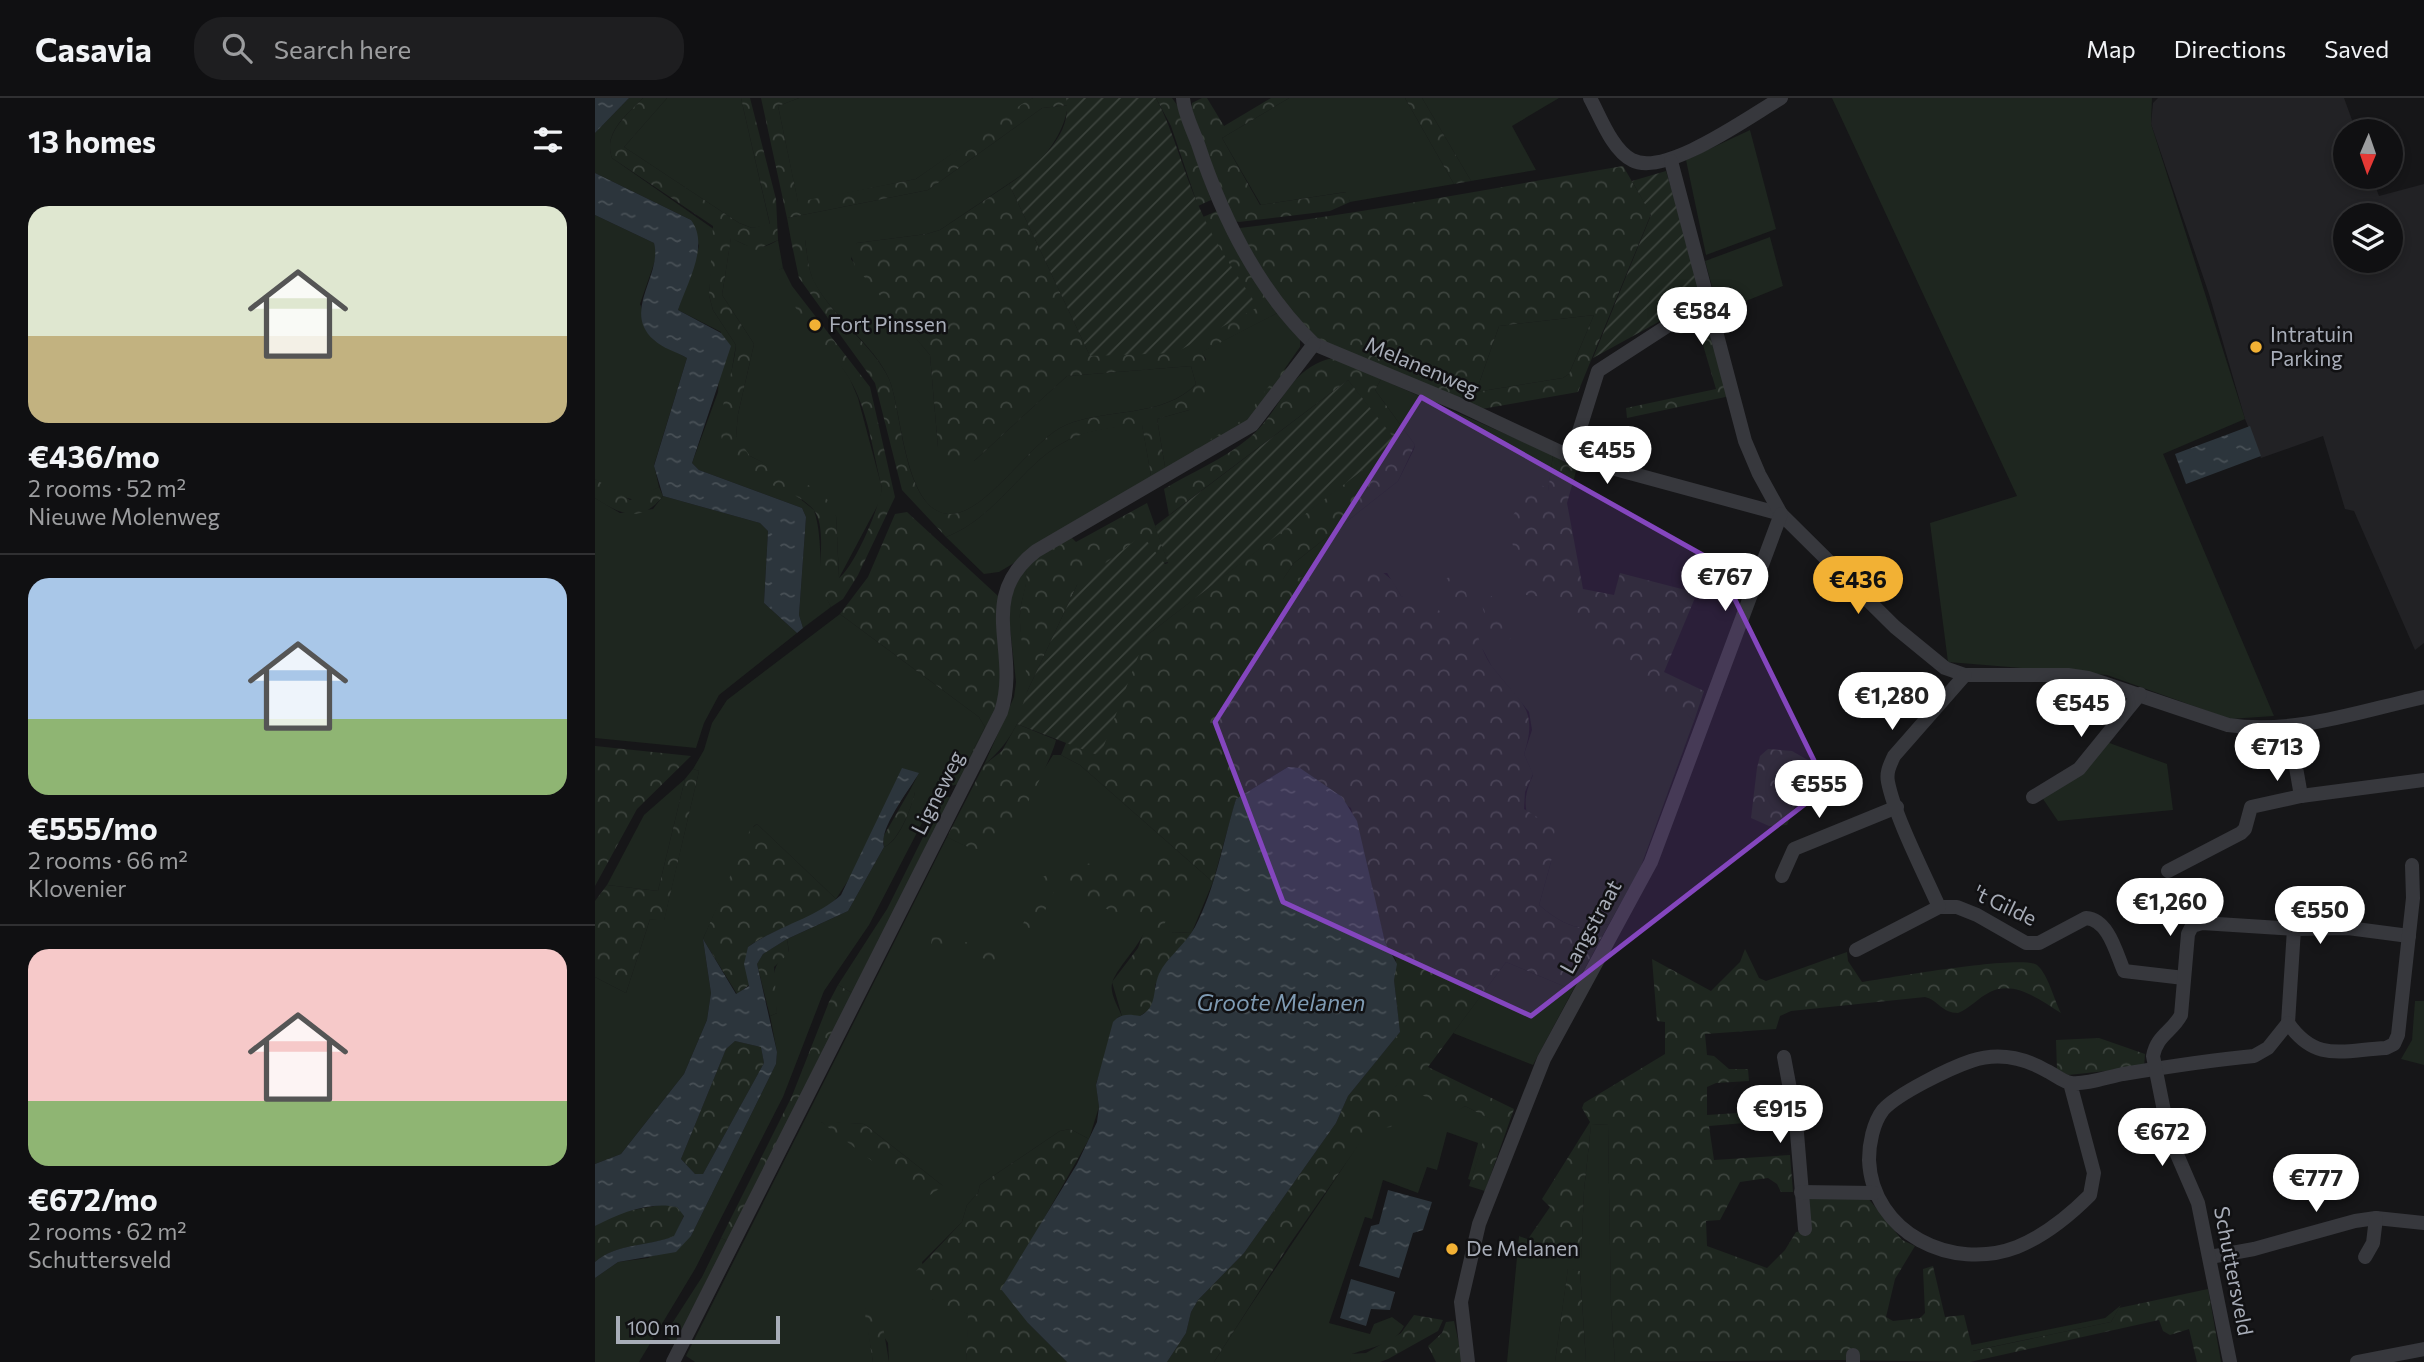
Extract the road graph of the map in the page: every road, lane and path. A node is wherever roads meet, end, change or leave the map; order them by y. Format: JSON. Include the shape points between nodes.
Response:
{"nodes":[{"id":1,"x":1183,"y":98,"type":"edge"},
{"id":2,"x":1590,"y":98,"type":"edge"},
{"id":3,"x":1781,"y":98,"type":"edge"},
{"id":4,"x":1671,"y":161,"type":"junction"},
{"id":5,"x":1709,"y":299,"type":"junction"},
{"id":6,"x":1314,"y":344,"type":"junction"},
{"id":7,"x":1571,"y":457,"type":"junction"},
{"id":8,"x":1781,"y":514,"type":"junction"},
{"id":9,"x":1965,"y":675,"type":"junction"},
{"id":10,"x":2140,"y":694,"type":"junction"},
{"id":11,"x":2424,"y":698,"type":"edge"},
{"id":12,"x":2289,"y":727,"type":"junction"},
{"id":13,"x":2424,"y":780,"type":"edge"},
{"id":14,"x":2301,"y":796,"type":"junction"},
{"id":15,"x":2033,"y":797,"type":"dead end"},
{"id":16,"x":1897,"y":807,"type":"junction"},
{"id":17,"x":2412,"y":865,"type":"dead end"},
{"id":18,"x":2168,"y":871,"type":"dead end"},
{"id":19,"x":1783,"y":876,"type":"dead end"},
{"id":20,"x":2419,"y":898,"type":"edge"},
{"id":21,"x":1939,"y":907,"type":"junction"},
{"id":22,"x":2294,"y":929,"type":"junction"},
{"id":23,"x":2409,"y":936,"type":"junction"},
{"id":24,"x":1856,"y":950,"type":"dead end"},
{"id":25,"x":2184,"y":978,"type":"junction"},
{"id":26,"x":2288,"y":1023,"type":"junction"},
{"id":27,"x":1784,"y":1056,"type":"dead end"},
{"id":28,"x":2154,"y":1069,"type":"junction"},
{"id":29,"x":2070,"y":1083,"type":"junction"},
{"id":30,"x":1801,"y":1192,"type":"junction"},
{"id":31,"x":1874,"y":1193,"type":"junction"},
{"id":32,"x":2377,"y":1219,"type":"junction"},
{"id":33,"x":2424,"y":1223,"type":"edge"},
{"id":34,"x":1805,"y":1229,"type":"dead end"},
{"id":35,"x":2210,"y":1256,"type":"junction"},
{"id":36,"x":2365,"y":1257,"type":"dead end"},
{"id":37,"x":2424,"y":1349,"type":"edge"},
{"id":38,"x":673,"y":1362,"type":"edge"},
{"id":39,"x":1468,"y":1362,"type":"edge"},
{"id":40,"x":2229,"y":1362,"type":"edge"},
{"id":41,"x":2357,"y":1362,"type":"edge"}],
"edges":[{"from":1,"to":6,"type":"street","name":"Melanenweg","via":[[1229,226],[1296,327]]},
{"from":2,"to":4,"type":"street","via":[[1630,159],[1642,164]]},
{"from":3,"to":4,"type":"street"},
{"from":4,"to":5,"type":"street"},
{"from":5,"to":7,"type":"street","via":[[1598,371]]},
{"from":5,"to":8,"type":"street","via":[[1745,441]]},
{"from":6,"to":7,"type":"street","name":"Melanenweg"},
{"from":6,"to":38,"type":"street","name":"Ligneweg","via":[[1252,425],[1036,551],[1010,578],[1001,611],[1008,676],[1001,712]]},
{"from":7,"to":8,"type":"street","name":"Melanenweg"},
{"from":8,"to":9,"type":"street","via":[[1895,627],[1945,668]]},
{"from":8,"to":39,"type":"street","name":"Langstraat","via":[[1651,862],[1543,1059],[1479,1224],[1461,1303]]},
{"from":9,"to":10,"type":"street","via":[[2068,675]]},
{"from":9,"to":16,"type":"street","name":"'t Gilde","via":[[1894,756],[1888,782]]},
{"from":10,"to":12,"type":"street","via":[[2228,725]]},
{"from":10,"to":15,"type":"street","via":[[2079,769]]},
{"from":11,"to":12,"type":"street"},
{"from":12,"to":14,"type":"street"},
{"from":13,"to":14,"type":"street"},
{"from":14,"to":18,"type":"street","via":[[2251,807],[2241,833]]},
{"from":16,"to":19,"type":"street","via":[[1794,849]]},
{"from":16,"to":21,"type":"street","name":"'t Gilde"},
{"from":17,"to":20,"type":"street"},
{"from":20,"to":23,"type":"street"},
{"from":21,"to":24,"type":"street","name":"'t Gilde"},
{"from":21,"to":25,"type":"street","name":"'t Gilde","via":[[1957,907],[1977,915],[2026,943],[2039,943],[2092,919],[2106,931],[2124,971]]},
{"from":22,"to":23,"type":"street","via":[[2348,928]]},
{"from":22,"to":25,"type":"street","via":[[2192,926]]},
{"from":22,"to":26,"type":"street"},
{"from":23,"to":26,"type":"street","via":[[2394,1044],[2321,1050],[2308,1046]]},
{"from":25,"to":28,"type":"street","via":[[2181,1014],[2155,1043]]},
{"from":26,"to":28,"type":"street","via":[[2268,1048],[2254,1056]]},
{"from":27,"to":30,"type":"street"},
{"from":28,"to":29,"type":"street"},
{"from":28,"to":35,"type":"street","name":"Schuttersveld","via":[[2169,1136],[2199,1203]]},
{"from":29,"to":31,"type":"street","via":[[2030,1062],[1993,1056],[1928,1080],[1884,1109],[1873,1131],[1869,1149]]},
{"from":29,"to":31,"type":"street","via":[[2094,1173],[2091,1195],[2037,1237],[1994,1252],[1936,1248],[1906,1234]]},
{"from":30,"to":31,"type":"street"},
{"from":30,"to":34,"type":"street"},
{"from":32,"to":33,"type":"street"},
{"from":32,"to":35,"type":"street","via":[[2254,1250]]},
{"from":32,"to":36,"type":"street"},
{"from":35,"to":40,"type":"street","name":"Schuttersveld"},
{"from":37,"to":41,"type":"street"}]}
